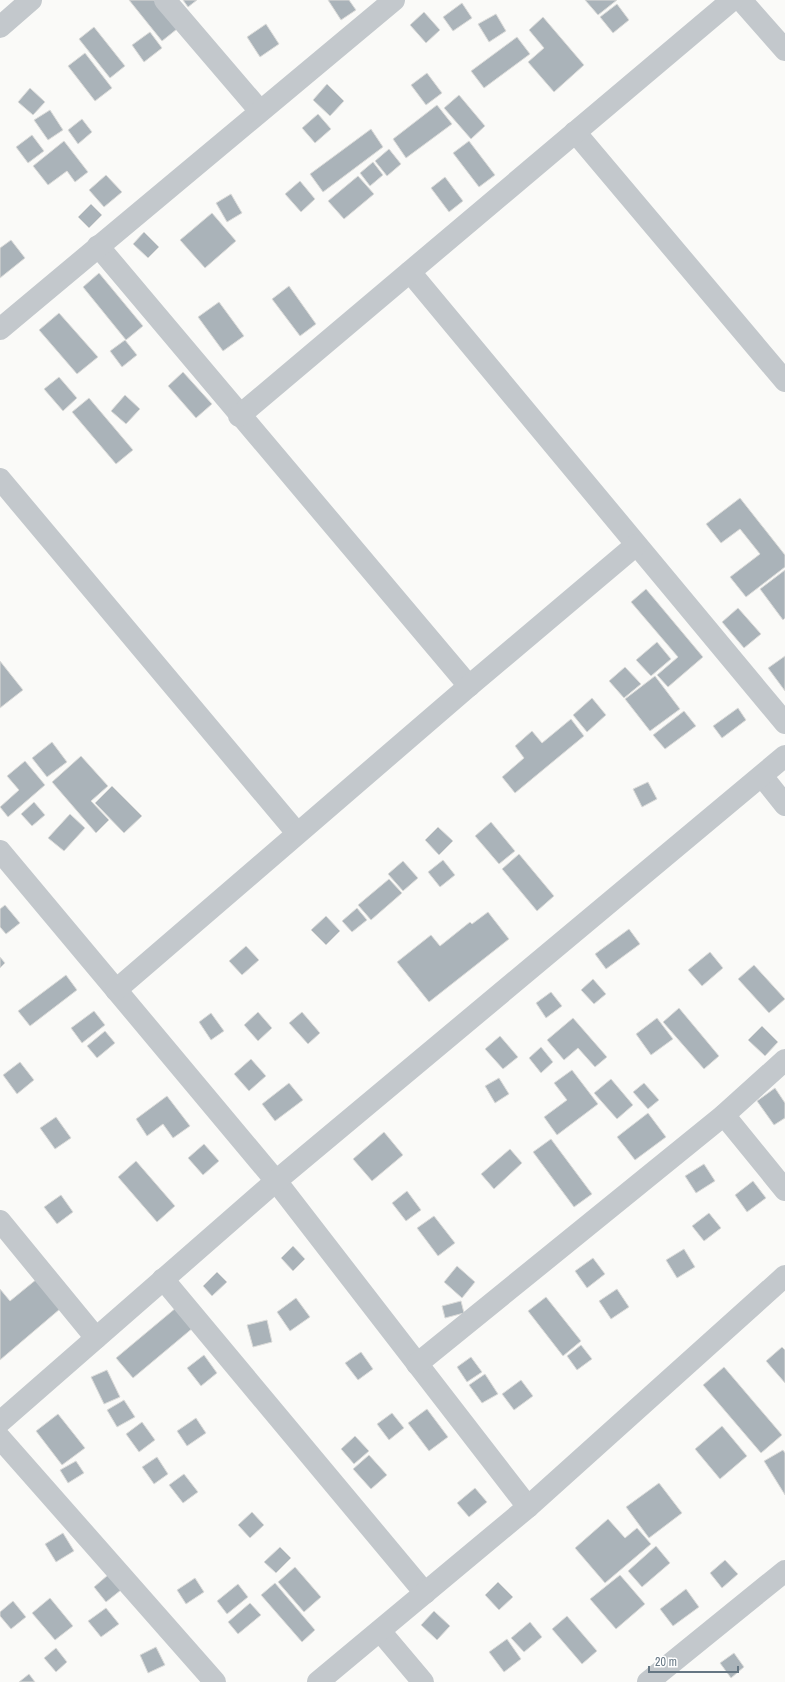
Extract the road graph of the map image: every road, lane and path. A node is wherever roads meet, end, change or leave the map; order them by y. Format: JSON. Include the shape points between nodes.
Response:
{"nodes":[{"id":1,"x":31,"y":0,"type":"edge"},
{"id":2,"x":165,"y":0,"type":"edge"},
{"id":3,"x":394,"y":0,"type":"edge"},
{"id":4,"x":732,"y":0,"type":"edge"},
{"id":5,"x":741,"y":0,"type":"edge"},
{"id":6,"x":0,"y":27,"type":"edge"},
{"id":7,"x":785,"y":50,"type":"edge"},
{"id":8,"x":260,"y":111,"type":"junction"},
{"id":9,"x":575,"y":132,"type":"junction"},
{"id":10,"x":98,"y":246,"type":"junction"},
{"id":11,"x":410,"y":272,"type":"junction"},
{"id":12,"x":0,"y":329,"type":"edge"},
{"id":13,"x":785,"y":381,"type":"edge"},
{"id":14,"x":239,"y":416,"type":"junction"},
{"id":15,"x":0,"y":479,"type":"edge"},
{"id":16,"x":636,"y":545,"type":"junction"},
{"id":17,"x":469,"y":686,"type":"junction"},
{"id":18,"x":785,"y":723,"type":"edge"},
{"id":19,"x":785,"y":756,"type":"edge"},
{"id":20,"x":762,"y":776,"type":"junction"},
{"id":21,"x":785,"y":805,"type":"edge"},
{"id":22,"x":298,"y":833,"type":"junction"},
{"id":23,"x":0,"y":851,"type":"edge"},
{"id":24,"x":116,"y":990,"type":"junction"},
{"id":25,"x":785,"y":1060,"type":"edge"},
{"id":26,"x":724,"y":1115,"type":"junction"},
{"id":27,"x":276,"y":1181,"type":"junction"},
{"id":28,"x":785,"y":1190,"type":"edge"},
{"id":29,"x":0,"y":1221,"type":"edge"},
{"id":30,"x":785,"y":1276,"type":"edge"},
{"id":31,"x":163,"y":1279,"type":"junction"},
{"id":32,"x":96,"y":1338,"type":"junction"},
{"id":33,"x":417,"y":1364,"type":"junction"},
{"id":34,"x":0,"y":1422,"type":"edge"},
{"id":35,"x":0,"y":1438,"type":"edge"},
{"id":36,"x":528,"y":1507,"type":"junction"},
{"id":37,"x":785,"y":1570,"type":"edge"},
{"id":38,"x":425,"y":1593,"type":"junction"},
{"id":39,"x":380,"y":1631,"type":"junction"},
{"id":40,"x":215,"y":1682,"type":"edge"},
{"id":41,"x":318,"y":1682,"type":"edge"},
{"id":42,"x":423,"y":1682,"type":"edge"},
{"id":43,"x":648,"y":1682,"type":"edge"}],
"edges":[{"from":1,"to":6,"type":"street"},
{"from":2,"to":8,"type":"street"},
{"from":3,"to":8,"type":"street"},
{"from":4,"to":9,"type":"street"},
{"from":5,"to":7,"type":"street"},
{"from":8,"to":10,"type":"street"},
{"from":9,"to":11,"type":"street"},
{"from":9,"to":13,"type":"street"},
{"from":10,"to":12,"type":"street"},
{"from":10,"to":14,"type":"street"},
{"from":11,"to":14,"type":"street"},
{"from":11,"to":16,"type":"street"},
{"from":14,"to":17,"type":"street"},
{"from":15,"to":22,"type":"street"},
{"from":16,"to":17,"type":"street"},
{"from":16,"to":18,"type":"street"},
{"from":17,"to":22,"type":"street"},
{"from":19,"to":20,"type":"street"},
{"from":20,"to":21,"type":"street"},
{"from":20,"to":27,"type":"street"},
{"from":22,"to":24,"type":"street"},
{"from":23,"to":24,"type":"street"},
{"from":24,"to":27,"type":"street"},
{"from":25,"to":26,"type":"street"},
{"from":26,"to":28,"type":"street"},
{"from":26,"to":33,"type":"street"},
{"from":27,"to":31,"type":"street"},
{"from":27,"to":33,"type":"street"},
{"from":29,"to":32,"type":"street"},
{"from":30,"to":36,"type":"street"},
{"from":31,"to":32,"type":"street"},
{"from":31,"to":38,"type":"street"},
{"from":32,"to":34,"type":"street"},
{"from":33,"to":36,"type":"street"},
{"from":35,"to":40,"type":"street"},
{"from":36,"to":38,"type":"street"},
{"from":37,"to":43,"type":"street"},
{"from":38,"to":39,"type":"street"},
{"from":39,"to":41,"type":"street"},
{"from":39,"to":42,"type":"street"}]}
